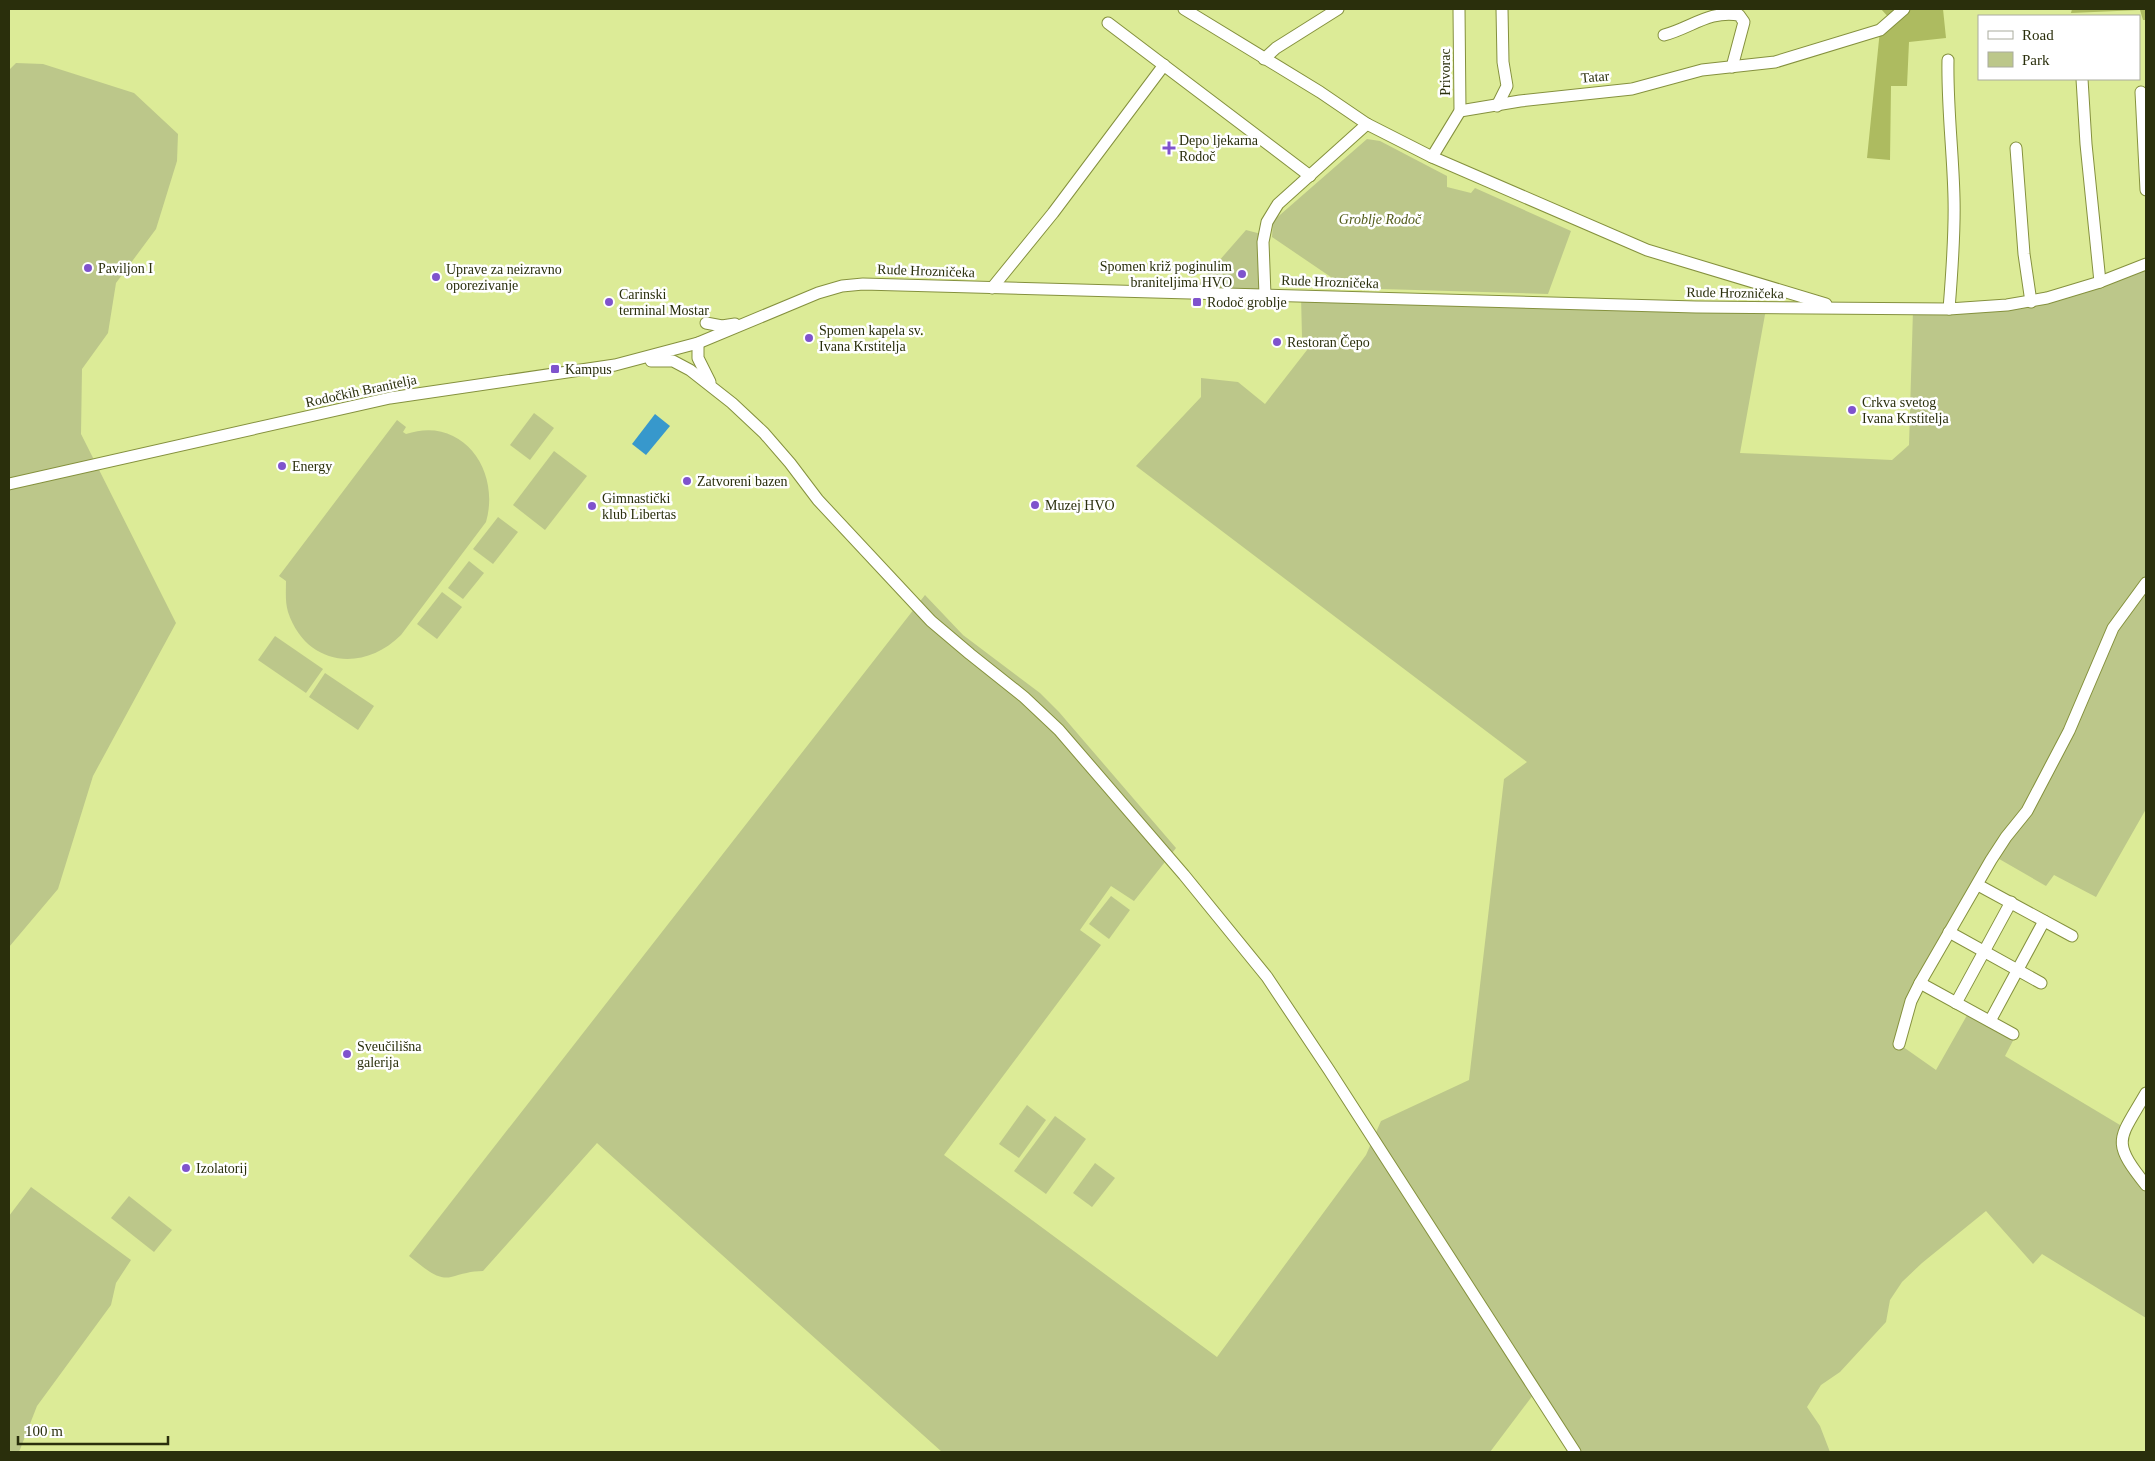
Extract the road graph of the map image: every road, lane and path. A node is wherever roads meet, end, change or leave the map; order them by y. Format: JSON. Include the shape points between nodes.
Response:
{"nodes":[{"id":1,"x":1338,"y":9,"type":"edge"},
{"id":2,"x":1459,"y":9,"type":"edge"},
{"id":3,"x":1502,"y":9,"type":"edge"},
{"id":4,"x":1904,"y":9,"type":"edge"},
{"id":5,"x":1190,"y":10,"type":"edge"},
{"id":6,"x":1108,"y":23,"type":"dead end"},
{"id":7,"x":1664,"y":36,"type":"dead end"},
{"id":8,"x":1264,"y":58,"type":"junction"},
{"id":9,"x":1948,"y":60,"type":"dead end"},
{"id":10,"x":1164,"y":65,"type":"junction"},
{"id":11,"x":1732,"y":67,"type":"junction"},
{"id":12,"x":2082,"y":80,"type":"edge"},
{"id":13,"x":2141,"y":92,"type":"dead end"},
{"id":14,"x":1497,"y":106,"type":"junction"},
{"id":15,"x":1460,"y":111,"type":"junction"},
{"id":16,"x":1367,"y":124,"type":"junction"},
{"id":17,"x":2016,"y":148,"type":"dead end"},
{"id":18,"x":1432,"y":157,"type":"junction"},
{"id":19,"x":1310,"y":176,"type":"junction"},
{"id":20,"x":2146,"y":190,"type":"edge"},
{"id":21,"x":2146,"y":264,"type":"edge"},
{"id":22,"x":2100,"y":282,"type":"junction"},
{"id":23,"x":992,"y":288,"type":"junction"},
{"id":24,"x":1265,"y":295,"type":"junction"},
{"id":25,"x":2031,"y":302,"type":"junction"},
{"id":26,"x":1836,"y":307,"type":"junction"},
{"id":27,"x":1949,"y":309,"type":"junction"},
{"id":28,"x":749,"y":322,"type":"junction"},
{"id":29,"x":706,"y":323,"type":"dead end"},
{"id":30,"x":720,"y":335,"type":"joint"},
{"id":31,"x":698,"y":343,"type":"junction"},
{"id":32,"x":685,"y":347,"type":"junction"},
{"id":33,"x":621,"y":363,"type":"junction"},
{"id":34,"x":690,"y":370,"type":"junction"},
{"id":35,"x":713,"y":388,"type":"junction"},
{"id":36,"x":9,"y":484,"type":"edge"},
{"id":37,"x":2146,"y":582,"type":"edge"},
{"id":38,"x":1978,"y":885,"type":"junction"},
{"id":39,"x":2011,"y":902,"type":"junction"},
{"id":40,"x":2044,"y":921,"type":"junction"},
{"id":41,"x":1949,"y":932,"type":"junction"},
{"id":42,"x":2072,"y":936,"type":"dead end"},
{"id":43,"x":1984,"y":951,"type":"junction"},
{"id":44,"x":2016,"y":970,"type":"junction"},
{"id":45,"x":1920,"y":983,"type":"junction"},
{"id":46,"x":2040,"y":983,"type":"dead end"},
{"id":47,"x":1956,"y":1003,"type":"junction"},
{"id":48,"x":1990,"y":1021,"type":"junction"},
{"id":49,"x":2013,"y":1034,"type":"dead end"},
{"id":50,"x":1899,"y":1044,"type":"dead end"},
{"id":51,"x":2146,"y":1094,"type":"edge"},
{"id":52,"x":2146,"y":1185,"type":"edge"},
{"id":53,"x":1575,"y":1452,"type":"edge"}],
"edges":[{"from":1,"to":8,"type":"street"},
{"from":2,"to":15,"type":"street","name":"Privorac"},
{"from":3,"to":14,"type":"street","via":[[1507,86]]},
{"from":4,"to":11,"type":"street","name":"Tatar","via":[[1880,30],[1852,40],[1775,62]]},
{"from":5,"to":8,"type":"street"},
{"from":6,"to":10,"type":"street"},
{"from":7,"to":11,"type":"street","via":[[1681,31],[1700,19],[1739,15],[1744,22]]},
{"from":8,"to":16,"type":"street"},
{"from":9,"to":27,"type":"street","via":[[1955,238]]},
{"from":10,"to":19,"type":"street"},
{"from":10,"to":23,"type":"street"},
{"from":11,"to":14,"type":"street","name":"Tatar","via":[[1702,70],[1632,89]]},
{"from":12,"to":22,"type":"street"},
{"from":13,"to":20,"type":"street"},
{"from":14,"to":15,"type":"street","name":"Tatar"},
{"from":15,"to":18,"type":"street","name":"Privorac"},
{"from":16,"to":18,"type":"street"},
{"from":16,"to":19,"type":"street"},
{"from":17,"to":25,"type":"street"},
{"from":18,"to":26,"type":"street","via":[[1647,250]]},
{"from":19,"to":24,"type":"street","via":[[1278,204],[1267,222],[1263,242]]},
{"from":21,"to":22,"type":"street","name":"Rude Hrozničeka"},
{"from":22,"to":25,"type":"street","name":"Rude Hrozničeka"},
{"from":23,"to":24,"type":"street","name":"Rude Hrozničeka"},
{"from":23,"to":28,"type":"street","name":"Rude Hrozničeka","via":[[842,286]]},
{"from":24,"to":26,"type":"street","name":"Rude Hrozničeka","via":[[1715,308]]},
{"from":25,"to":27,"type":"street","name":"Rude Hrozničeka"},
{"from":26,"to":27,"type":"street","name":"Rude Hrozničeka"},
{"from":28,"to":29,"type":"street","via":[[729,326]]},
{"from":28,"to":30,"type":"street","name":"Rude Hrozničeka"},
{"from":30,"to":31,"type":"street","name":"Rodočkih Branitelja"},
{"from":31,"to":32,"type":"street","name":"Rodočkih Branitelja"},
{"from":31,"to":35,"type":"street","via":[[698,358]]},
{"from":32,"to":33,"type":"street","name":"Rodočkih Branitelja"},
{"from":32,"to":34,"type":"street","via":[[684,356]]},
{"from":33,"to":34,"type":"street","via":[[664,360]]},
{"from":33,"to":36,"type":"street","name":"Rodočkih Branitelja","via":[[390,398]]},
{"from":34,"to":35,"type":"street"},
{"from":35,"to":53,"type":"street","via":[[764,433],[818,500],[932,621],[1059,730],[1224,923],[1266,977],[1324,1063]]},
{"from":37,"to":38,"type":"street","via":[[2113,628],[2069,731],[2027,811],[2006,837]]},
{"from":38,"to":39,"type":"street"},
{"from":38,"to":41,"type":"street"},
{"from":39,"to":40,"type":"street"},
{"from":39,"to":43,"type":"street"},
{"from":40,"to":42,"type":"street"},
{"from":40,"to":44,"type":"street"},
{"from":41,"to":43,"type":"street"},
{"from":41,"to":45,"type":"street"},
{"from":43,"to":44,"type":"street"},
{"from":43,"to":47,"type":"street"},
{"from":44,"to":46,"type":"street"},
{"from":44,"to":48,"type":"street"},
{"from":45,"to":47,"type":"street"},
{"from":45,"to":50,"type":"street","via":[[1911,1001]]},
{"from":47,"to":48,"type":"street"},
{"from":48,"to":49,"type":"street"},
{"from":51,"to":52,"type":"street","via":[[2121,1136],[2122,1150]]}]}
